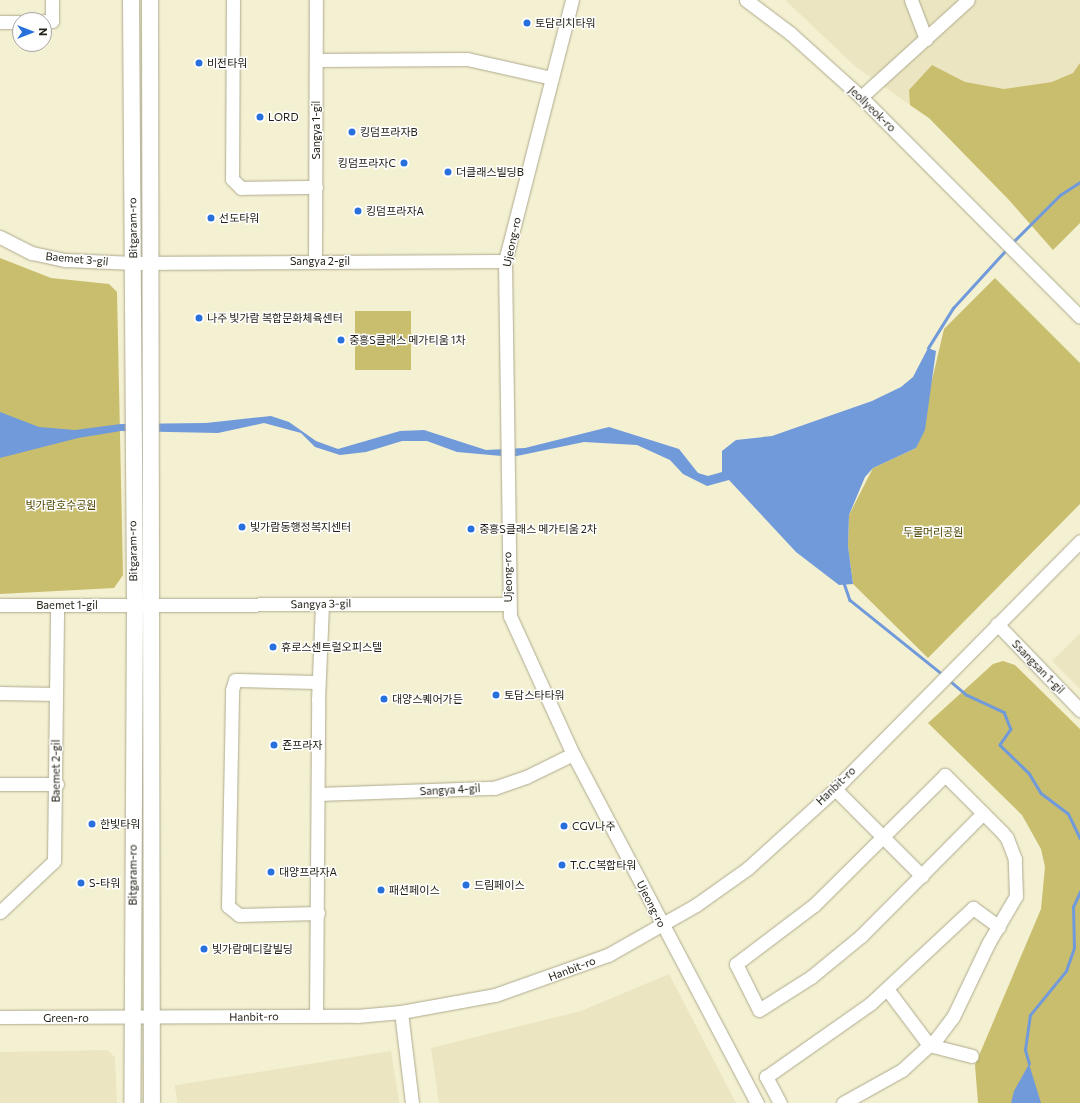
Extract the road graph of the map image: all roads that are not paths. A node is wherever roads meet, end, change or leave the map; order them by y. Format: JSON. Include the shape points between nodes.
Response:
{"nodes":[{"id":1,"x":52,"y":0,"type":"edge"},
{"id":2,"x":131,"y":0,"type":"edge"},
{"id":3,"x":150,"y":0,"type":"edge"},
{"id":4,"x":232,"y":0,"type":"edge"},
{"id":5,"x":316,"y":0,"type":"edge"},
{"id":6,"x":572,"y":0,"type":"edge"},
{"id":7,"x":746,"y":0,"type":"edge"},
{"id":8,"x":911,"y":0,"type":"edge"},
{"id":9,"x":968,"y":0,"type":"edge"},
{"id":10,"x":52,"y":12,"type":"edge"},
{"id":11,"x":0,"y":22,"type":"edge"},
{"id":12,"x":12,"y":22,"type":"edge"},
{"id":13,"x":926,"y":39,"type":"junction"},
{"id":14,"x":316,"y":60,"type":"junction"},
{"id":15,"x":552,"y":78,"type":"junction"},
{"id":16,"x":861,"y":97,"type":"junction"},
{"id":17,"x":316,"y":187,"type":"junction"},
{"id":18,"x":0,"y":237,"type":"edge"},
{"id":19,"x":315,"y":261,"type":"junction"},
{"id":20,"x":506,"y":261,"type":"junction"},
{"id":21,"x":134,"y":263,"type":"junction"},
{"id":22,"x":150,"y":263,"type":"junction"},
{"id":23,"x":1080,"y":317,"type":"edge"},
{"id":24,"x":1080,"y":541,"type":"edge"},
{"id":25,"x":508,"y":604,"type":"junction"},
{"id":26,"x":0,"y":605,"type":"edge"},
{"id":27,"x":57,"y":605,"type":"junction"},
{"id":28,"x":134,"y":605,"type":"junction"},
{"id":29,"x":151,"y":605,"type":"junction"},
{"id":30,"x":322,"y":605,"type":"junction"},
{"id":31,"x":996,"y":624,"type":"junction"},
{"id":32,"x":318,"y":682,"type":"junction"},
{"id":33,"x":0,"y":693,"type":"edge"},
{"id":34,"x":56,"y":694,"type":"junction"},
{"id":35,"x":1080,"y":710,"type":"edge"},
{"id":36,"x":573,"y":754,"type":"junction"},
{"id":37,"x":0,"y":784,"type":"edge"},
{"id":38,"x":57,"y":784,"type":"junction"},
{"id":39,"x":835,"y":789,"type":"junction"},
{"id":40,"x":318,"y":794,"type":"junction"},
{"id":41,"x":983,"y":813,"type":"junction"},
{"id":42,"x":884,"y":838,"type":"junction"},
{"id":43,"x":922,"y":876,"type":"junction"},
{"id":44,"x":0,"y":912,"type":"edge"},
{"id":45,"x":318,"y":914,"type":"junction"},
{"id":46,"x":662,"y":925,"type":"junction"},
{"id":47,"x":999,"y":927,"type":"junction"},
{"id":48,"x":887,"y":989,"type":"junction"},
{"id":49,"x":400,"y":1012,"type":"junction"},
{"id":50,"x":316,"y":1016,"type":"junction"},
{"id":51,"x":0,"y":1017,"type":"edge"},
{"id":52,"x":132,"y":1019,"type":"junction"},
{"id":53,"x":152,"y":1019,"type":"junction"},
{"id":54,"x":929,"y":1045,"type":"junction"},
{"id":55,"x":972,"y":1056,"type":"dead end"},
{"id":56,"x":132,"y":1103,"type":"edge"},
{"id":57,"x":152,"y":1103,"type":"edge"},
{"id":58,"x":412,"y":1103,"type":"edge"},
{"id":59,"x":757,"y":1103,"type":"edge"},
{"id":60,"x":780,"y":1103,"type":"edge"},
{"id":61,"x":843,"y":1103,"type":"edge"}],
"edges":[{"from":1,"to":10,"type":"street"},
{"from":2,"to":21,"type":"main road","name":"Bitgaram-ro"},
{"from":3,"to":22,"type":"main road","name":"Bitgaram-ro"},
{"from":4,"to":17,"type":"street","via":[[232,179],[240,188]]},
{"from":5,"to":14,"type":"street","name":"Sangya 1-gil"},
{"from":6,"to":15,"type":"street","name":"Ujeong-ro"},
{"from":7,"to":16,"type":"street","name":"Jeollyeok-ro","via":[[790,32]]},
{"from":8,"to":13,"type":"street"},
{"from":9,"to":13,"type":"street"},
{"from":11,"to":12,"type":"street"},
{"from":13,"to":16,"type":"street"},
{"from":14,"to":15,"type":"street","via":[[467,59]]},
{"from":14,"to":17,"type":"street","name":"Sangya 1-gil"},
{"from":15,"to":20,"type":"street","name":"Ujeong-ro"},
{"from":16,"to":23,"type":"street","name":"Jeollyeok-ro"},
{"from":17,"to":19,"type":"street","name":"Sangya 1-gil"},
{"from":18,"to":21,"type":"street","name":"Baemet 3-gil","via":[[16,247],[54,259]]},
{"from":19,"to":20,"type":"street","name":"Sangya 2-gil"},
{"from":19,"to":22,"type":"street","name":"Sangya 2-gil"},
{"from":20,"to":25,"type":"street","name":"Ujeong-ro"},
{"from":21,"to":22,"type":"street","name":"Sangya 2-gil"},
{"from":21,"to":28,"type":"main road","name":"Bitgaram-ro","via":[[131,396]]},
{"from":22,"to":29,"type":"main road","name":"Bitgaram-ro"},
{"from":24,"to":31,"type":"street"},
{"from":25,"to":30,"type":"street","name":"Sangya 3-gil"},
{"from":25,"to":36,"type":"street","name":"Ujeong-ro","via":[[519,638]]},
{"from":26,"to":27,"type":"street","name":"Baemet 1-gil"},
{"from":27,"to":28,"type":"street","name":"Baemet 1-gil"},
{"from":27,"to":34,"type":"street","name":"Baemet 2-gil"},
{"from":28,"to":29,"type":"street","name":"Sangya 3-gil"},
{"from":28,"to":52,"type":"main road","name":"Bitgaram-ro"},
{"from":29,"to":30,"type":"street","name":"Sangya 3-gil"},
{"from":29,"to":53,"type":"main road","name":"Bitgaram-ro"},
{"from":30,"to":32,"type":"street"},
{"from":31,"to":35,"type":"street","name":"Ssangsan 1-gil"},
{"from":31,"to":39,"type":"street","name":"Hanbit-ro"},
{"from":32,"to":40,"type":"street"},
{"from":32,"to":45,"type":"street","via":[[235,680],[232,690],[228,906],[239,915]]},
{"from":33,"to":34,"type":"street"},
{"from":34,"to":38,"type":"street","name":"Baemet 2-gil"},
{"from":36,"to":40,"type":"street","name":"Sangya 4-gil","via":[[526,777],[494,788]]},
{"from":36,"to":46,"type":"street","name":"Ujeong-ro"},
{"from":37,"to":38,"type":"street"},
{"from":38,"to":44,"type":"street","name":"Baemet 2-gil","via":[[54,861]]},
{"from":39,"to":42,"type":"street"},
{"from":39,"to":46,"type":"street","name":"Hanbit-ro","via":[[748,868]]},
{"from":40,"to":45,"type":"street"},
{"from":41,"to":42,"type":"street","via":[[945,775]]},
{"from":41,"to":43,"type":"street"},
{"from":41,"to":47,"type":"street","via":[[1007,838],[1016,866],[1016,896]]},
{"from":42,"to":43,"type":"street"},
{"from":42,"to":43,"type":"street","via":[[814,905],[736,964],[759,1010],[837,956]]},
{"from":45,"to":50,"type":"street"},
{"from":46,"to":49,"type":"street","name":"Hanbit-ro","via":[[608,955],[559,975],[495,995]]},
{"from":46,"to":59,"type":"street","name":"Ujeong-ro"},
{"from":47,"to":48,"type":"street","via":[[973,908]]},
{"from":47,"to":54,"type":"street","via":[[953,1017]]},
{"from":48,"to":54,"type":"street"},
{"from":48,"to":60,"type":"street","via":[[830,1036],[766,1078]]},
{"from":49,"to":50,"type":"street","name":"Hanbit-ro"},
{"from":49,"to":58,"type":"street"},
{"from":50,"to":53,"type":"street","name":"Hanbit-ro"},
{"from":51,"to":52,"type":"street","name":"Green-ro"},
{"from":52,"to":53,"type":"street","name":"Hanbit-ro"},
{"from":52,"to":56,"type":"main road","name":"Bitgaram-ro"},
{"from":53,"to":57,"type":"main road","name":"Bitgaram-ro"},
{"from":54,"to":55,"type":"street"},
{"from":54,"to":61,"type":"street","via":[[892,1076]]}]}
